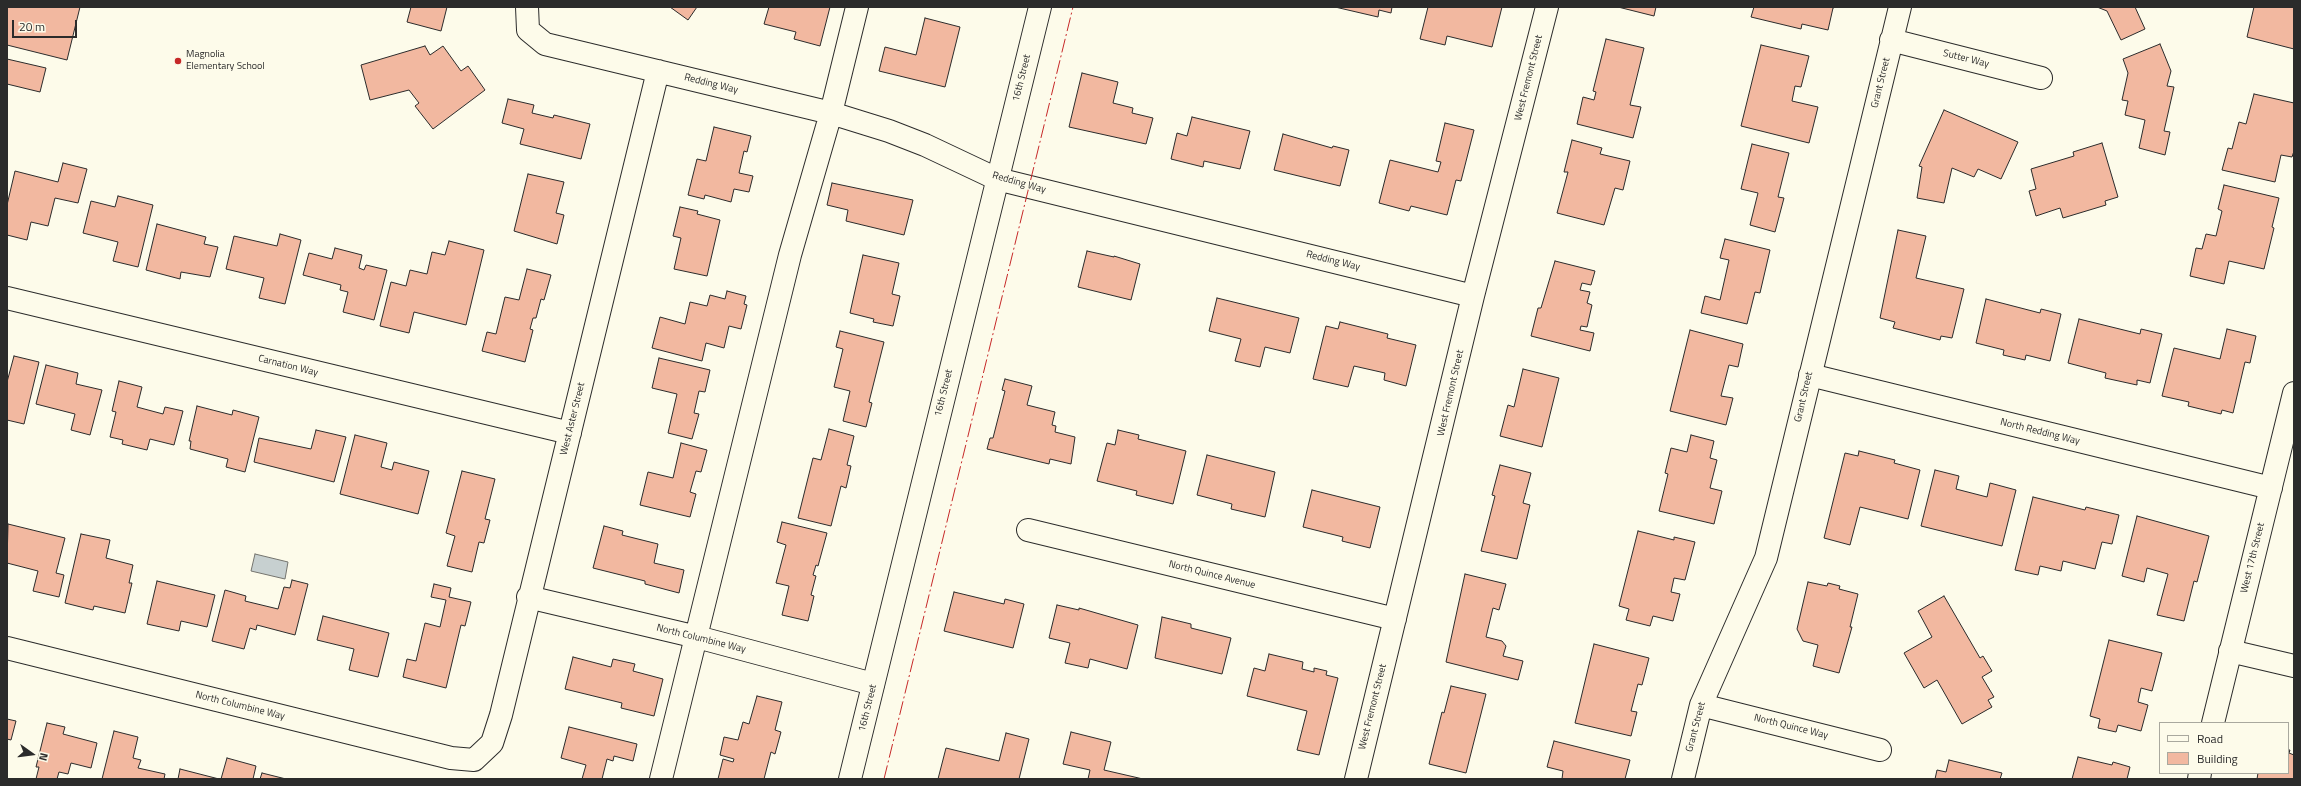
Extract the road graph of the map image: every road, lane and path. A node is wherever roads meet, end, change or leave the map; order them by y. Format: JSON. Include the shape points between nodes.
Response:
{"nodes":[{"id":1,"x":527,"y":7,"type":"edge"},
{"id":2,"x":857,"y":7,"type":"edge"},
{"id":3,"x":1040,"y":7,"type":"edge"},
{"id":4,"x":1547,"y":7,"type":"edge"},
{"id":5,"x":1900,"y":7,"type":"edge"},
{"id":6,"x":1891,"y":40,"type":"junction"},
{"id":7,"x":658,"y":71,"type":"junction"},
{"id":8,"x":2041,"y":78,"type":"dead end"},
{"id":9,"x":831,"y":113,"type":"junction"},
{"id":10,"x":997,"y":179,"type":"junction"},
{"id":11,"x":1473,"y":296,"type":"junction"},
{"id":12,"x":7,"y":298,"type":"edge"},
{"id":13,"x":1810,"y":376,"type":"junction"},
{"id":14,"x":2294,"y":393,"type":"edge"},
{"id":15,"x":570,"y":433,"type":"junction"},
{"id":16,"x":2271,"y":488,"type":"junction"},
{"id":17,"x":1028,"y":530,"type":"dead end"},
{"id":18,"x":528,"y":597,"type":"junction"},
{"id":19,"x":1395,"y":619,"type":"junction"},
{"id":20,"x":697,"y":638,"type":"junction"},
{"id":21,"x":7,"y":648,"type":"edge"},
{"id":22,"x":2230,"y":651,"type":"junction"},
{"id":23,"x":2294,"y":666,"type":"edge"},
{"id":24,"x":873,"y":684,"type":"junction"},
{"id":25,"x":1701,"y":705,"type":"junction"},
{"id":26,"x":2213,"y":722,"type":"edge"},
{"id":27,"x":1880,"y":750,"type":"dead end"},
{"id":28,"x":474,"y":760,"type":"joint"},
{"id":29,"x":661,"y":779,"type":"edge"},
{"id":30,"x":850,"y":779,"type":"edge"},
{"id":31,"x":1356,"y":779,"type":"edge"},
{"id":32,"x":1683,"y":779,"type":"edge"}],
"edges":[{"from":1,"to":7,"type":"street","name":"Redding Way","via":[[528,30],[545,44]]},
{"from":2,"to":9,"type":"street"},
{"from":3,"to":10,"type":"street","name":"16th Street"},
{"from":4,"to":11,"type":"street","name":"West Fremont Street"},
{"from":5,"to":6,"type":"street","name":"Grant Street"},
{"from":6,"to":8,"type":"street","name":"Sutter Way"},
{"from":6,"to":13,"type":"street","name":"Grant Street"},
{"from":7,"to":9,"type":"street","name":"Redding Way"},
{"from":7,"to":15,"type":"street","name":"West Aster Street"},
{"from":9,"to":10,"type":"street","name":"Redding Way","via":[[890,131]]},
{"from":9,"to":20,"type":"street","via":[[790,255]]},
{"from":10,"to":11,"type":"street","name":"Redding Way"},
{"from":10,"to":24,"type":"street","name":"16th Street"},
{"from":11,"to":19,"type":"street","name":"West Fremont Street"},
{"from":12,"to":15,"type":"street","name":"Carnation Way"},
{"from":13,"to":16,"type":"street","name":"North Redding Way"},
{"from":13,"to":25,"type":"street","name":"Grant Street","via":[[1766,558]]},
{"from":14,"to":16,"type":"street","name":"West 17th Street"},
{"from":15,"to":18,"type":"street","name":"West Aster Street"},
{"from":16,"to":22,"type":"street","name":"West 17th Street"},
{"from":17,"to":19,"type":"street","name":"North Quince Avenue"},
{"from":18,"to":20,"type":"street","name":"North Columbine Way"},
{"from":18,"to":28,"type":"street","name":"West Aster Street","via":[[492,743]]},
{"from":19,"to":31,"type":"street","name":"West Fremont Street"},
{"from":20,"to":24,"type":"street","name":"North Columbine Way"},
{"from":20,"to":29,"type":"street"},
{"from":21,"to":28,"type":"street","name":"North Columbine Way","via":[[450,758]]},
{"from":22,"to":23,"type":"street"},
{"from":22,"to":26,"type":"street","name":"West 17th Street"},
{"from":24,"to":30,"type":"street","name":"16th Street"},
{"from":25,"to":27,"type":"street","name":"North Quince Way"},
{"from":25,"to":32,"type":"street","name":"Grant Street"}]}
